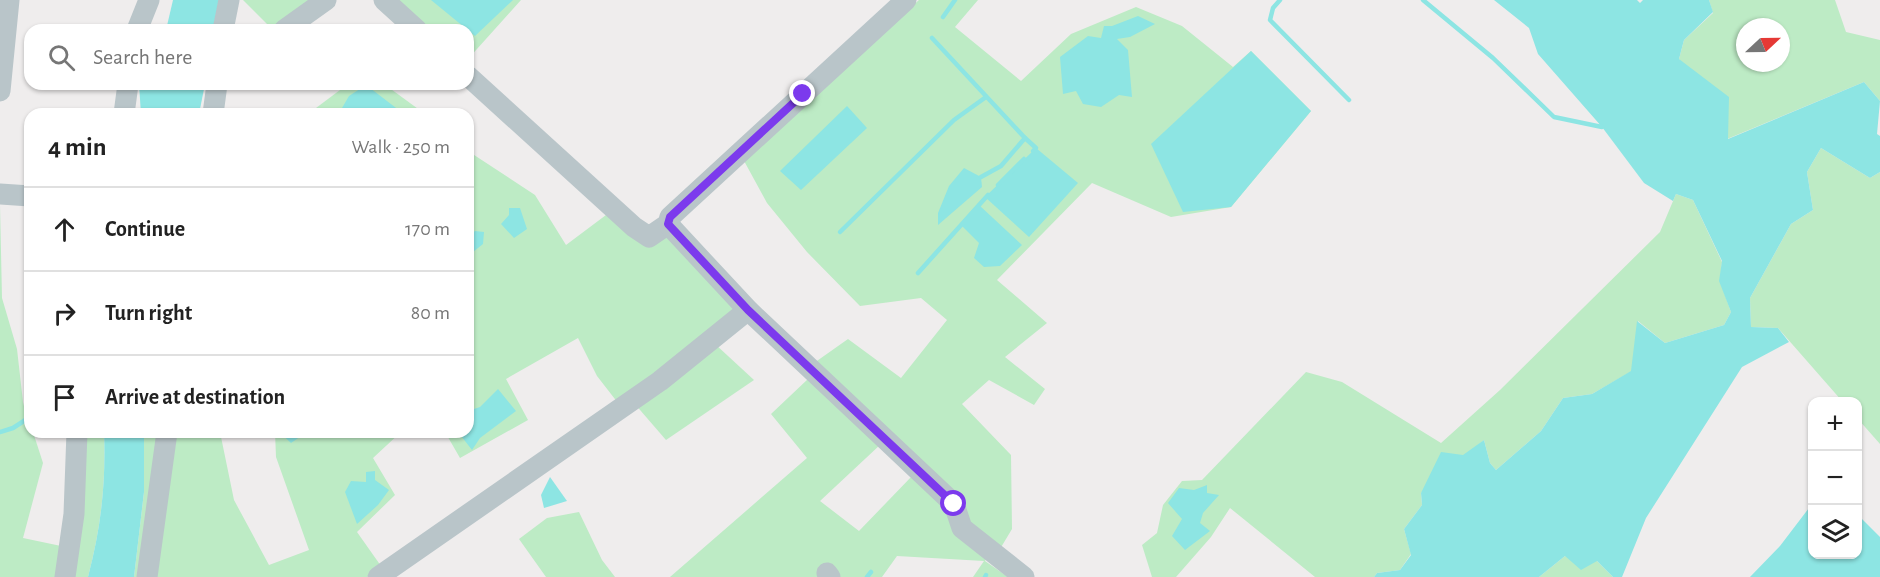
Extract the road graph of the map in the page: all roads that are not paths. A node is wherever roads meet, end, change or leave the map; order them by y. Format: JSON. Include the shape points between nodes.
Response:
{"nodes":[{"id":1,"x":9,"y":0,"type":"edge"},
{"id":2,"x":149,"y":0,"type":"edge"},
{"id":3,"x":229,"y":0,"type":"edge"},
{"id":4,"x":326,"y":0,"type":"edge"},
{"id":5,"x":384,"y":0,"type":"edge"},
{"id":6,"x":906,"y":0,"type":"edge"},
{"id":7,"x":139,"y":24,"type":"edge"},
{"id":8,"x":224,"y":24,"type":"edge"},
{"id":9,"x":292,"y":24,"type":"edge"},
{"id":10,"x":410,"y":24,"type":"edge"},
{"id":11,"x":474,"y":81,"type":"edge"},
{"id":12,"x":127,"y":90,"type":"edge"},
{"id":13,"x":217,"y":90,"type":"edge"},
{"id":14,"x":0,"y":91,"type":"edge"},
{"id":15,"x":125,"y":108,"type":"edge"},
{"id":16,"x":214,"y":108,"type":"edge"},
{"id":17,"x":0,"y":194,"type":"edge"},
{"id":18,"x":24,"y":196,"type":"edge"},
{"id":19,"x":668,"y":224,"type":"junction"},
{"id":20,"x":748,"y":310,"type":"junction"},
{"id":21,"x":77,"y":438,"type":"edge"},
{"id":22,"x":167,"y":438,"type":"edge"},
{"id":23,"x":65,"y":577,"type":"edge"},
{"id":24,"x":147,"y":577,"type":"edge"},
{"id":25,"x":378,"y":577,"type":"edge"},
{"id":26,"x":1024,"y":577,"type":"edge"}],
"edges":[{"from":1,"to":14,"type":"street"},
{"from":2,"to":7,"type":"street"},
{"from":3,"to":8,"type":"street"},
{"from":4,"to":9,"type":"street"},
{"from":5,"to":10,"type":"street"},
{"from":6,"to":19,"type":"street","via":[[670,217]]},
{"from":11,"to":19,"type":"street","via":[[634,227],[649,237]]},
{"from":12,"to":15,"type":"street"},
{"from":13,"to":16,"type":"street"},
{"from":17,"to":18,"type":"street"},
{"from":19,"to":20,"type":"street"},
{"from":20,"to":25,"type":"street","via":[[660,381]]},
{"from":20,"to":26,"type":"street","via":[[954,504],[962,528]]},
{"from":21,"to":23,"type":"street","via":[[74,514]]},
{"from":22,"to":24,"type":"street"}]}
